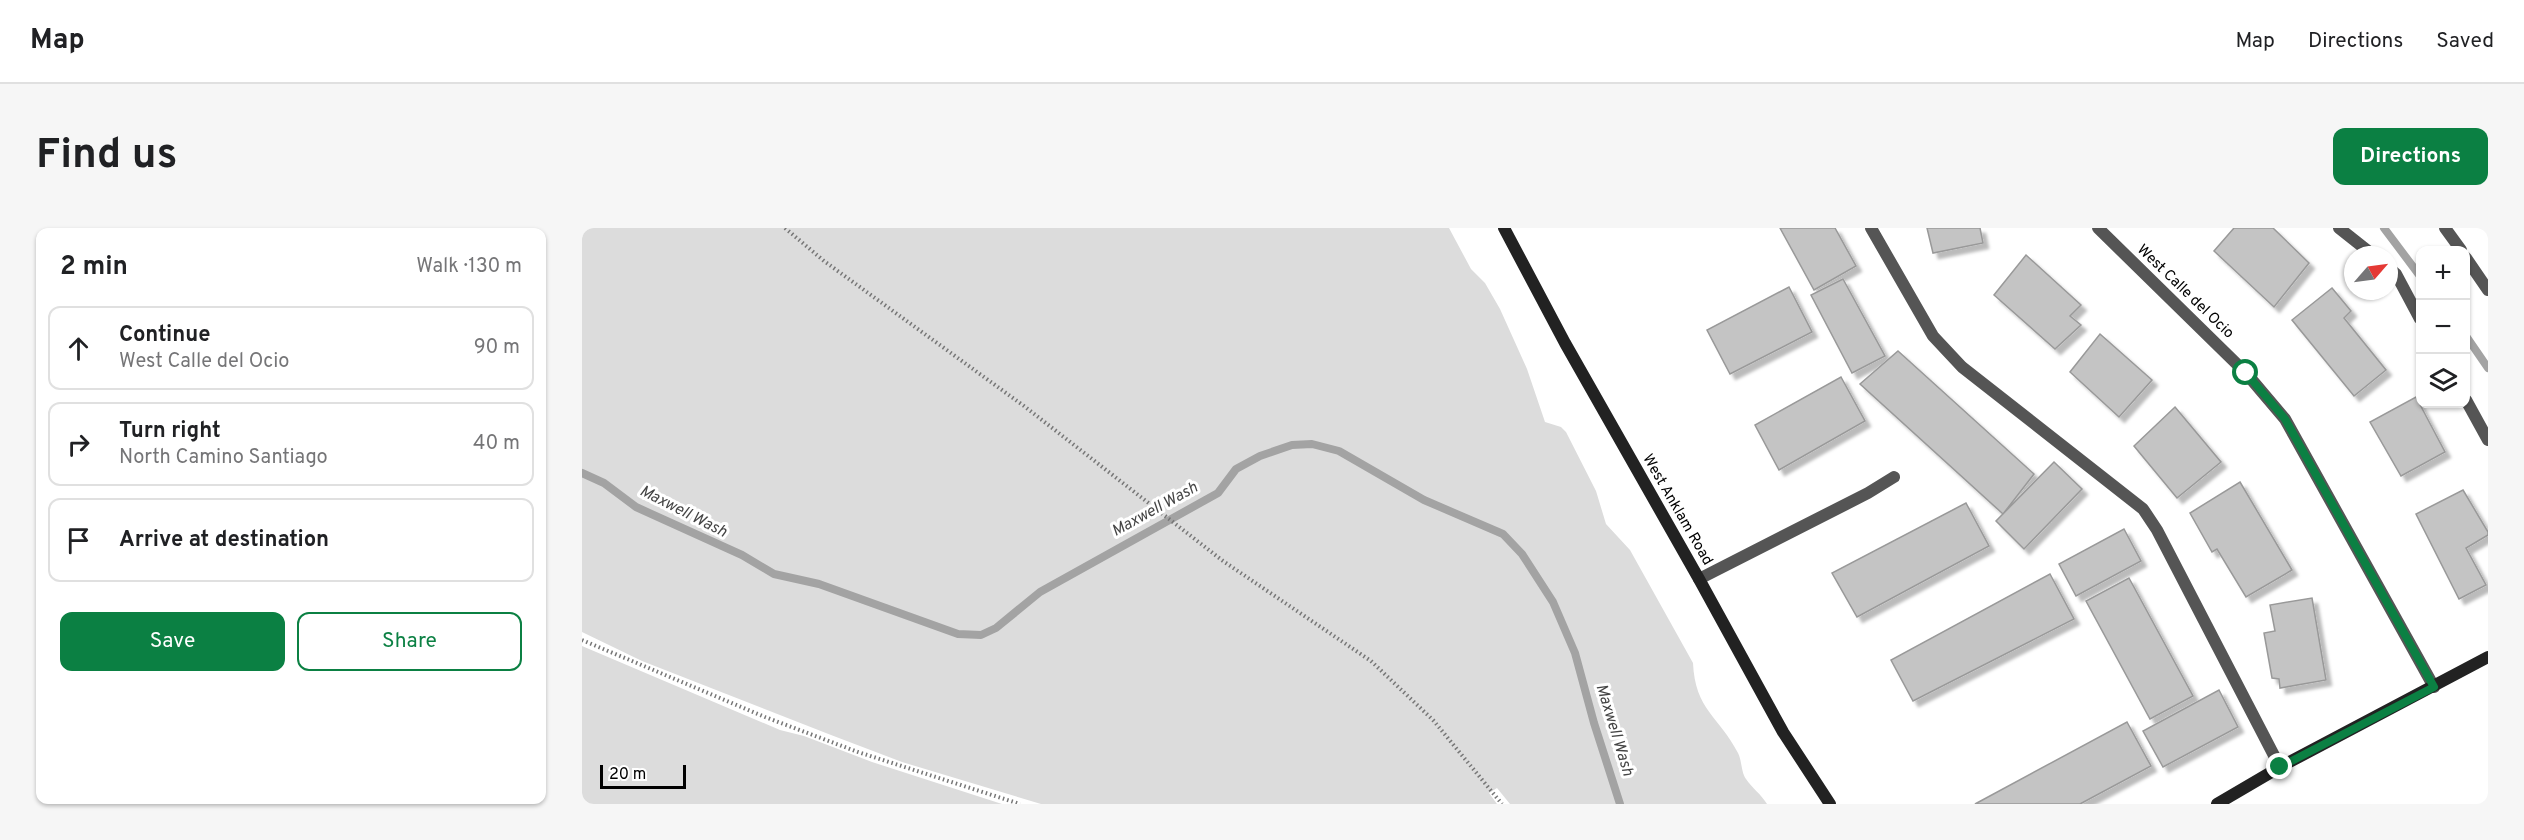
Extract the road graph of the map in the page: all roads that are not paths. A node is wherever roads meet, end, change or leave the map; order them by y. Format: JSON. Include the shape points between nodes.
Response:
{"nodes":[{"id":1,"x":1504,"y":228,"type":"edge"},
{"id":2,"x":1871,"y":228,"type":"edge"},
{"id":3,"x":2097,"y":228,"type":"edge"},
{"id":4,"x":2339,"y":228,"type":"edge"},
{"id":5,"x":2445,"y":228,"type":"edge"},
{"id":6,"x":2362,"y":246,"type":"edge"},
{"id":7,"x":2458,"y":246,"type":"edge"},
{"id":8,"x":2470,"y":264,"type":"edge"},
{"id":9,"x":2398,"y":278,"type":"edge"},
{"id":10,"x":2488,"y":290,"type":"edge"},
{"id":11,"x":2416,"y":310,"type":"edge"},
{"id":12,"x":2470,"y":407,"type":"edge"},
{"id":13,"x":2488,"y":440,"type":"edge"},
{"id":14,"x":1894,"y":477,"type":"dead end"},
{"id":15,"x":1699,"y":579,"type":"junction"},
{"id":16,"x":2488,"y":657,"type":"edge"},
{"id":17,"x":2434,"y":687,"type":"junction"},
{"id":18,"x":2280,"y":767,"type":"junction"},
{"id":19,"x":1830,"y":804,"type":"edge"},
{"id":20,"x":2217,"y":804,"type":"edge"}],
"edges":[{"from":1,"to":15,"type":"main road","name":"West Anklam Road"},
{"from":2,"to":18,"type":"street","via":[[1933,336],[1962,367],[2143,509]]},
{"from":3,"to":17,"type":"street","name":"West Calle del Ocio","via":[[2246,373],[2285,419]]},
{"from":4,"to":6,"type":"street"},
{"from":5,"to":7,"type":"street"},
{"from":8,"to":10,"type":"street"},
{"from":9,"to":11,"type":"street"},
{"from":12,"to":13,"type":"street"},
{"from":14,"to":15,"type":"street"},
{"from":15,"to":19,"type":"main road","name":"West Anklam Road","via":[[1782,732]]},
{"from":16,"to":17,"type":"main road"},
{"from":17,"to":18,"type":"main road"},
{"from":18,"to":20,"type":"main road"}]}
